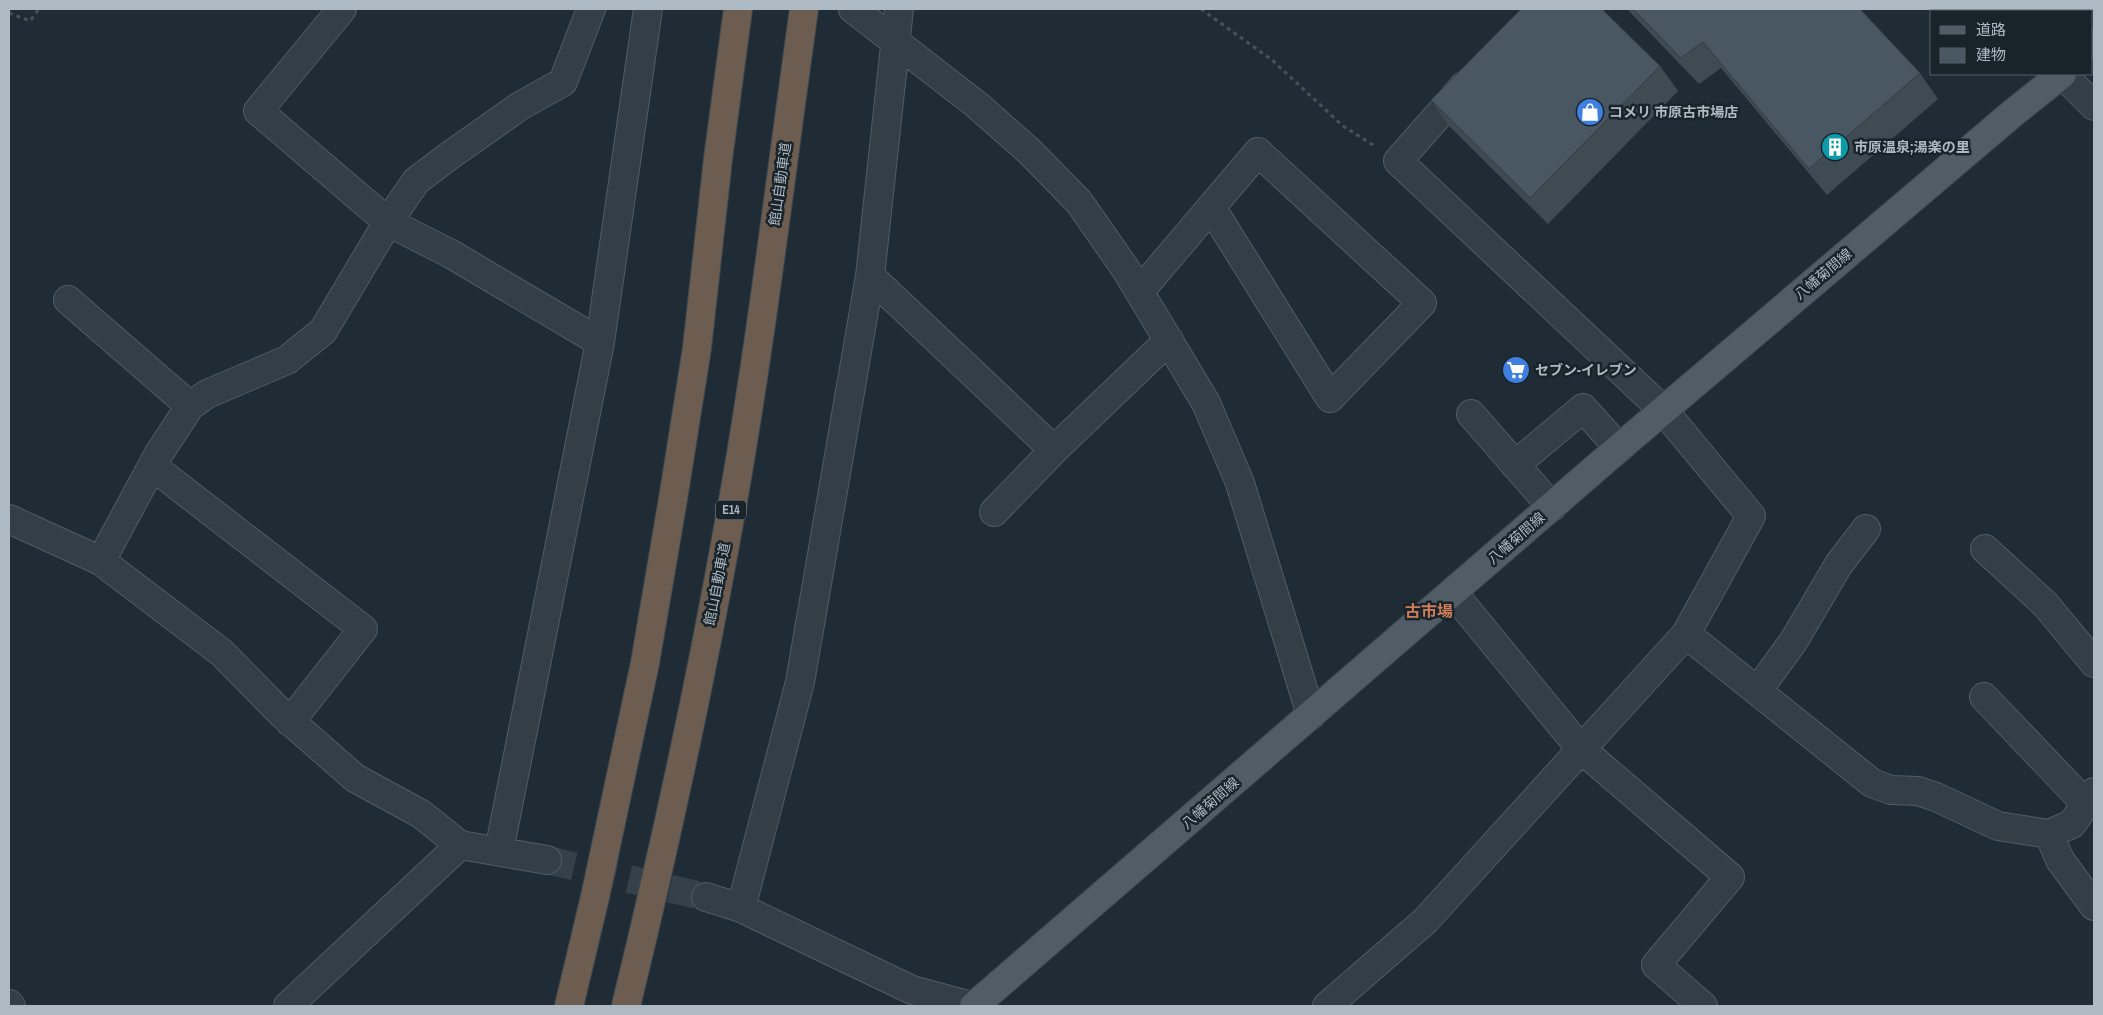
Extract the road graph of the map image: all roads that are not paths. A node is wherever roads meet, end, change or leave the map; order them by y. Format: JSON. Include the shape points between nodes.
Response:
{"nodes":[{"id":1,"x":342,"y":9,"type":"edge"},
{"id":2,"x":591,"y":9,"type":"edge"},
{"id":3,"x":648,"y":9,"type":"edge"},
{"id":4,"x":738,"y":9,"type":"edge"},
{"id":5,"x":804,"y":9,"type":"edge"},
{"id":6,"x":853,"y":9,"type":"edge"},
{"id":7,"x":899,"y":9,"type":"edge"},
{"id":8,"x":896,"y":40,"type":"junction"},
{"id":9,"x":1481,"y":67,"type":"edge"},
{"id":10,"x":2061,"y":75,"type":"edge"},
{"id":11,"x":2063,"y":75,"type":"edge"},
{"id":12,"x":2094,"y":106,"type":"edge"},
{"id":13,"x":1211,"y":208,"type":"junction"},
{"id":14,"x":388,"y":222,"type":"junction"},
{"id":15,"x":870,"y":276,"type":"junction"},
{"id":16,"x":1140,"y":291,"type":"junction"},
{"id":17,"x":68,"y":300,"type":"dead end"},
{"id":18,"x":1169,"y":340,"type":"junction"},
{"id":19,"x":600,"y":342,"type":"junction"},
{"id":20,"x":190,"y":406,"type":"junction"},
{"id":21,"x":1664,"y":411,"type":"junction"},
{"id":22,"x":1471,"y":414,"type":"dead end"},
{"id":23,"x":1620,"y":448,"type":"junction"},
{"id":24,"x":1054,"y":450,"type":"junction"},
{"id":25,"x":1516,"y":465,"type":"junction"},
{"id":26,"x":152,"y":466,"type":"junction"},
{"id":27,"x":1552,"y":507,"type":"junction"},
{"id":28,"x":994,"y":512,"type":"dead end"},
{"id":29,"x":9,"y":519,"type":"edge"},
{"id":30,"x":1866,"y":529,"type":"dead end"},
{"id":31,"x":1985,"y":549,"type":"dead end"},
{"id":32,"x":101,"y":562,"type":"junction"},
{"id":33,"x":1453,"y":592,"type":"junction"},
{"id":34,"x":1686,"y":634,"type":"junction"},
{"id":35,"x":2094,"y":663,"type":"edge"},
{"id":36,"x":1758,"y":690,"type":"junction"},
{"id":37,"x":1984,"y":697,"type":"dead end"},
{"id":38,"x":1310,"y":716,"type":"junction"},
{"id":39,"x":290,"y":722,"type":"junction"},
{"id":40,"x":1582,"y":749,"type":"junction"},
{"id":41,"x":2090,"y":798,"type":"edge"},
{"id":42,"x":2049,"y":834,"type":"junction"},
{"id":43,"x":460,"y":845,"type":"junction"},
{"id":44,"x":499,"y":851,"type":"junction"},
{"id":45,"x":547,"y":860,"type":"tunnel mouth"},
{"id":46,"x":706,"y":897,"type":"tunnel mouth"},
{"id":47,"x":2094,"y":906,"type":"edge"},
{"id":48,"x":741,"y":908,"type":"junction"},
{"id":49,"x":288,"y":1006,"type":"edge"},
{"id":50,"x":570,"y":1006,"type":"edge"},
{"id":51,"x":626,"y":1006,"type":"edge"},
{"id":52,"x":972,"y":1006,"type":"edge"},
{"id":53,"x":1327,"y":1006,"type":"edge"},
{"id":54,"x":1703,"y":1006,"type":"edge"}],
"edges":[{"from":1,"to":14,"type":"street","via":[[258,111]]},
{"from":2,"to":14,"type":"street","via":[[563,82],[520,106],[416,181]]},
{"from":3,"to":19,"type":"street"},
{"from":4,"to":50,"type":"highway","via":[[697,348],[670,518],[643,673]]},
{"from":5,"to":51,"type":"highway","name":"館山自動車道","number":"E14","via":[[729,523],[652,901]]},
{"from":6,"to":8,"type":"street"},
{"from":7,"to":8,"type":"street"},
{"from":8,"to":15,"type":"street"},
{"from":8,"to":16,"type":"street","via":[[978,105],[1079,202]]},
{"from":9,"to":21,"type":"street","via":[[1398,161]]},
{"from":10,"to":21,"type":"main road","name":"八幡菊間線"},
{"from":11,"to":12,"type":"street"},
{"from":13,"to":13,"type":"street","via":[[1258,152],[1422,303],[1330,398]]},
{"from":13,"to":16,"type":"street"},
{"from":14,"to":19,"type":"street","via":[[451,254]]},
{"from":14,"to":20,"type":"street","via":[[323,331],[287,360],[207,394]]},
{"from":15,"to":24,"type":"street"},
{"from":15,"to":48,"type":"street","via":[[800,682]]},
{"from":16,"to":18,"type":"street"},
{"from":17,"to":20,"type":"street"},
{"from":18,"to":24,"type":"street"},
{"from":18,"to":38,"type":"street","via":[[1206,403],[1240,483]]},
{"from":19,"to":44,"type":"street"},
{"from":20,"to":26,"type":"street"},
{"from":21,"to":23,"type":"main road","name":"八幡菊間線"},
{"from":21,"to":34,"type":"street","via":[[1751,516]]},
{"from":22,"to":25,"type":"street"},
{"from":23,"to":25,"type":"street","via":[[1583,408]]},
{"from":23,"to":27,"type":"main road","name":"八幡菊間線"},
{"from":24,"to":28,"type":"street"},
{"from":25,"to":27,"type":"street"},
{"from":26,"to":32,"type":"street"},
{"from":26,"to":39,"type":"street","via":[[362,629]]},
{"from":27,"to":33,"type":"main road","name":"八幡菊間線"},
{"from":29,"to":32,"type":"street"},
{"from":30,"to":36,"type":"street","via":[[1839,564],[1794,642]]},
{"from":31,"to":35,"type":"street","via":[[2045,604]]},
{"from":32,"to":39,"type":"street","via":[[222,653]]},
{"from":33,"to":38,"type":"main road","name":"八幡菊間線"},
{"from":33,"to":40,"type":"street"},
{"from":34,"to":36,"type":"street"},
{"from":34,"to":40,"type":"street"},
{"from":36,"to":42,"type":"street","via":[[1872,783],[1891,790],[1918,791],[1936,797],[1998,826]]},
{"from":37,"to":41,"type":"street"},
{"from":38,"to":52,"type":"main road","name":"八幡菊間線"},
{"from":39,"to":43,"type":"street","via":[[355,778],[421,814]]},
{"from":40,"to":53,"type":"street","via":[[1426,921]]},
{"from":40,"to":54,"type":"street","via":[[1730,877],[1656,965]]},
{"from":41,"to":42,"type":"street","via":[[2072,824]]},
{"from":42,"to":47,"type":"street","via":[[2060,860]]},
{"from":43,"to":44,"type":"street"},
{"from":43,"to":49,"type":"street"},
{"from":44,"to":45,"type":"street"},
{"from":46,"to":48,"type":"street"},
{"from":48,"to":52,"type":"street","via":[[912,990]]}]}
